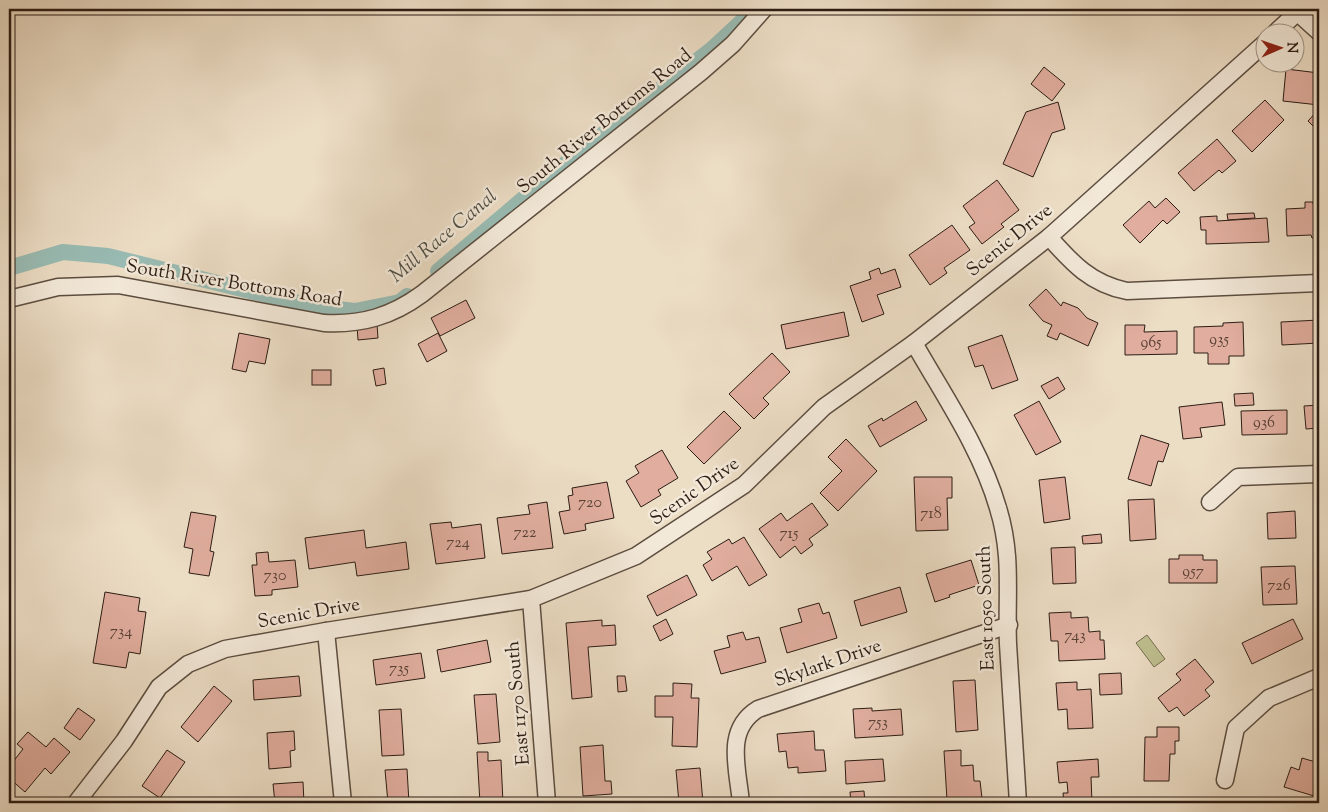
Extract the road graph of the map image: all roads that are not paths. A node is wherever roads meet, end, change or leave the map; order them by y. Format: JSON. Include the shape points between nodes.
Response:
{"nodes":[{"id":1,"x":764,"y":9,"type":"edge"},
{"id":2,"x":1300,"y":11,"type":"edge"},
{"id":3,"x":1287,"y":22,"type":"edge"},
{"id":4,"x":1319,"y":32,"type":"edge"},
{"id":5,"x":1256,"y":51,"type":"edge"},
{"id":6,"x":1049,"y":237,"type":"junction"},
{"id":7,"x":1319,"y":284,"type":"edge"},
{"id":8,"x":9,"y":299,"type":"edge"},
{"id":9,"x":914,"y":342,"type":"junction"},
{"id":10,"x":1319,"y":474,"type":"edge"},
{"id":11,"x":1210,"y":502,"type":"dead end"},
{"id":12,"x":531,"y":599,"type":"junction"},
{"id":13,"x":1008,"y":625,"type":"junction"},
{"id":14,"x":326,"y":631,"type":"junction"},
{"id":15,"x":1319,"y":677,"type":"edge"},
{"id":16,"x":1225,"y":780,"type":"dead end"},
{"id":17,"x":76,"y":803,"type":"edge"},
{"id":18,"x":343,"y":803,"type":"edge"},
{"id":19,"x":547,"y":803,"type":"edge"},
{"id":20,"x":740,"y":803,"type":"edge"},
{"id":21,"x":1018,"y":803,"type":"edge"}],
"edges":[{"from":1,"to":8,"type":"street","name":"South River Bottoms Road","via":[[733,44],[701,72],[422,294],[392,312],[359,322],[324,322],[118,285],[58,287]]},
{"from":2,"to":3,"type":"street"},
{"from":2,"to":4,"type":"street"},
{"from":5,"to":6,"type":"street","name":"Scenic Drive"},
{"from":6,"to":7,"type":"street","via":[[1081,272],[1103,284],[1127,291]]},
{"from":6,"to":9,"type":"street","name":"Scenic Drive"},
{"from":9,"to":12,"type":"street","name":"Scenic Drive","via":[[824,407],[744,485],[636,556]]},
{"from":9,"to":13,"type":"street","name":"East 1050 South","via":[[972,443],[999,509],[1010,575]]},
{"from":10,"to":11,"type":"street","via":[[1238,477]]},
{"from":12,"to":14,"type":"street","name":"Scenic Drive"},
{"from":12,"to":19,"type":"street","name":"East 1170 South"},
{"from":13,"to":20,"type":"street","name":"Skylark Drive","via":[[758,709],[747,716],[740,725],[735,742]]},
{"from":13,"to":21,"type":"street","name":"East 1050 South"},
{"from":14,"to":17,"type":"street","name":"Scenic Drive","via":[[225,649],[188,664],[159,687]]},
{"from":14,"to":18,"type":"street"},
{"from":15,"to":16,"type":"street","via":[[1269,698],[1236,728]]}]}
